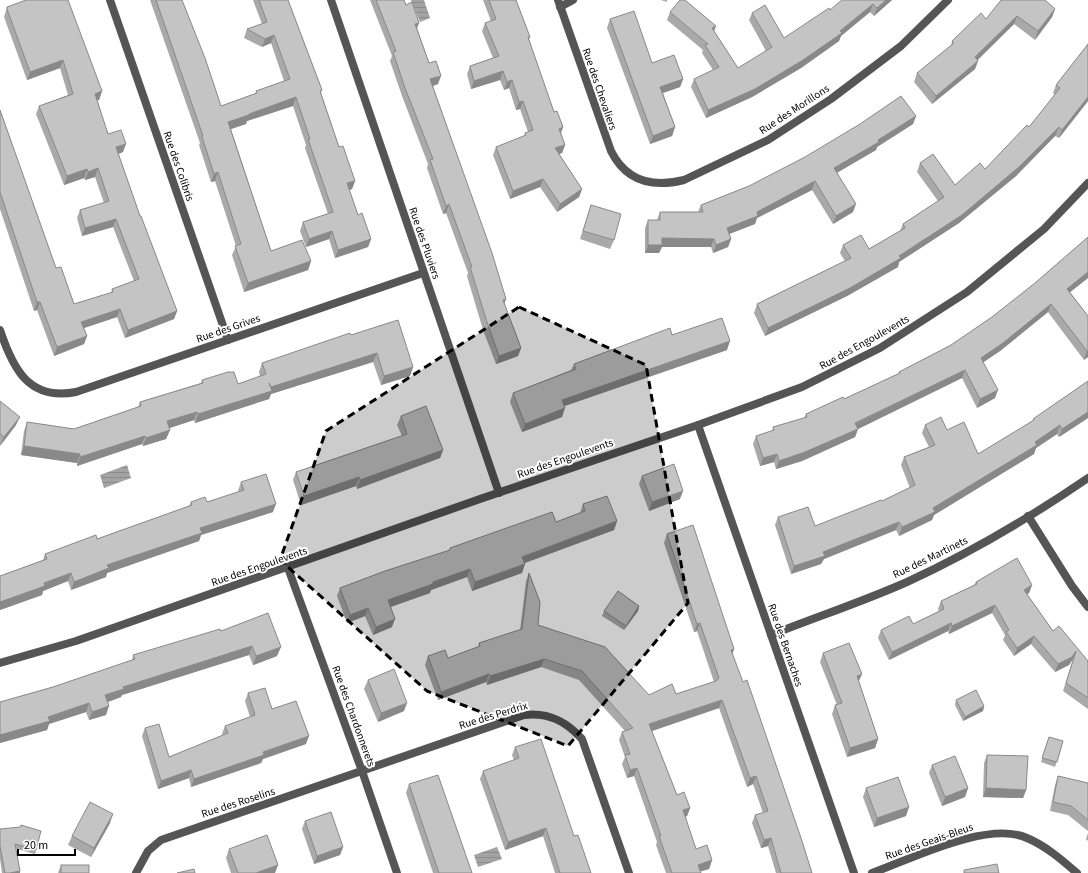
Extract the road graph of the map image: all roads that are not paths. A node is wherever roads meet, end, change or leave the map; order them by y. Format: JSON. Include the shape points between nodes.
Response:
{"nodes":[{"id":1,"x":110,"y":0,"type":"edge"},
{"id":2,"x":330,"y":0,"type":"edge"},
{"id":3,"x":572,"y":0,"type":"edge"},
{"id":4,"x":948,"y":0,"type":"edge"},
{"id":5,"x":559,"y":4,"type":"edge"},
{"id":6,"x":628,"y":173,"type":"joint"},
{"id":7,"x":1088,"y":184,"type":"edge"},
{"id":8,"x":423,"y":273,"type":"junction"},
{"id":9,"x":0,"y":330,"type":"edge"},
{"id":10,"x":228,"y":340,"type":"junction"},
{"id":11,"x":698,"y":425,"type":"junction"},
{"id":12,"x":1088,"y":478,"type":"edge"},
{"id":13,"x":499,"y":493,"type":"junction"},
{"id":14,"x":1028,"y":516,"type":"junction"},
{"id":15,"x":288,"y":568,"type":"junction"},
{"id":16,"x":1088,"y":607,"type":"edge"},
{"id":17,"x":771,"y":635,"type":"junction"},
{"id":18,"x":0,"y":663,"type":"edge"},
{"id":19,"x":362,"y":771,"type":"junction"},
{"id":20,"x":136,"y":873,"type":"edge"},
{"id":21,"x":397,"y":873,"type":"edge"},
{"id":22,"x":630,"y":873,"type":"edge"},
{"id":23,"x":854,"y":873,"type":"edge"},
{"id":24,"x":872,"y":873,"type":"edge"},
{"id":25,"x":1077,"y":873,"type":"edge"}],
"edges":[{"from":1,"to":10,"type":"street","name":"Rue des Colibris"},
{"from":2,"to":8,"type":"street","name":"Rue des Pluviers"},
{"from":3,"to":5,"type":"street","name":"Rue des Chevaliers"},
{"from":4,"to":6,"type":"street","name":"Rue des Morillons","via":[[901,46],[831,100],[768,140],[690,178],[670,184],[641,180]]},
{"from":5,"to":6,"type":"street","name":"Rue des Chevaliers","via":[[610,151],[617,163]]},
{"from":7,"to":11,"type":"street","name":"Rue des Engoulevents","via":[[1053,221],[1011,258],[967,292],[894,339],[802,387]]},
{"from":8,"to":10,"type":"street","name":"Rue des Grives"},
{"from":8,"to":13,"type":"street","name":"Rue des Pluviers"},
{"from":9,"to":10,"type":"street","name":"Rue des Grives","via":[[9,356],[30,383],[39,389],[63,394],[76,392]]},
{"from":11,"to":13,"type":"street","name":"Rue des Engoulevents"},
{"from":11,"to":17,"type":"street","name":"Rue des Bernaches"},
{"from":12,"to":14,"type":"street","name":"Rue des Martinets"},
{"from":13,"to":15,"type":"street","name":"Rue des Engoulevents"},
{"from":14,"to":16,"type":"street"},
{"from":14,"to":17,"type":"street","name":"Rue des Martinets","via":[[932,570]]},
{"from":15,"to":18,"type":"street","name":"Rue des Engoulevents","via":[[76,641]]},
{"from":15,"to":19,"type":"street","name":"Rue des Chardonnerets"},
{"from":17,"to":23,"type":"street","name":"Rue des Bernaches"},
{"from":19,"to":20,"type":"street","name":"Rue des Roselins","via":[[161,840],[148,852]]},
{"from":19,"to":21,"type":"street","name":"Rue des Chardonnerets"},
{"from":19,"to":22,"type":"street","name":"Rue des Perdrix","via":[[524,715],[539,713],[554,717],[571,727],[582,739]]},
{"from":24,"to":25,"type":"street","name":"Rue des Geais-Bleus","via":[[963,839],[1005,833],[1026,837],[1039,844]]}]}
